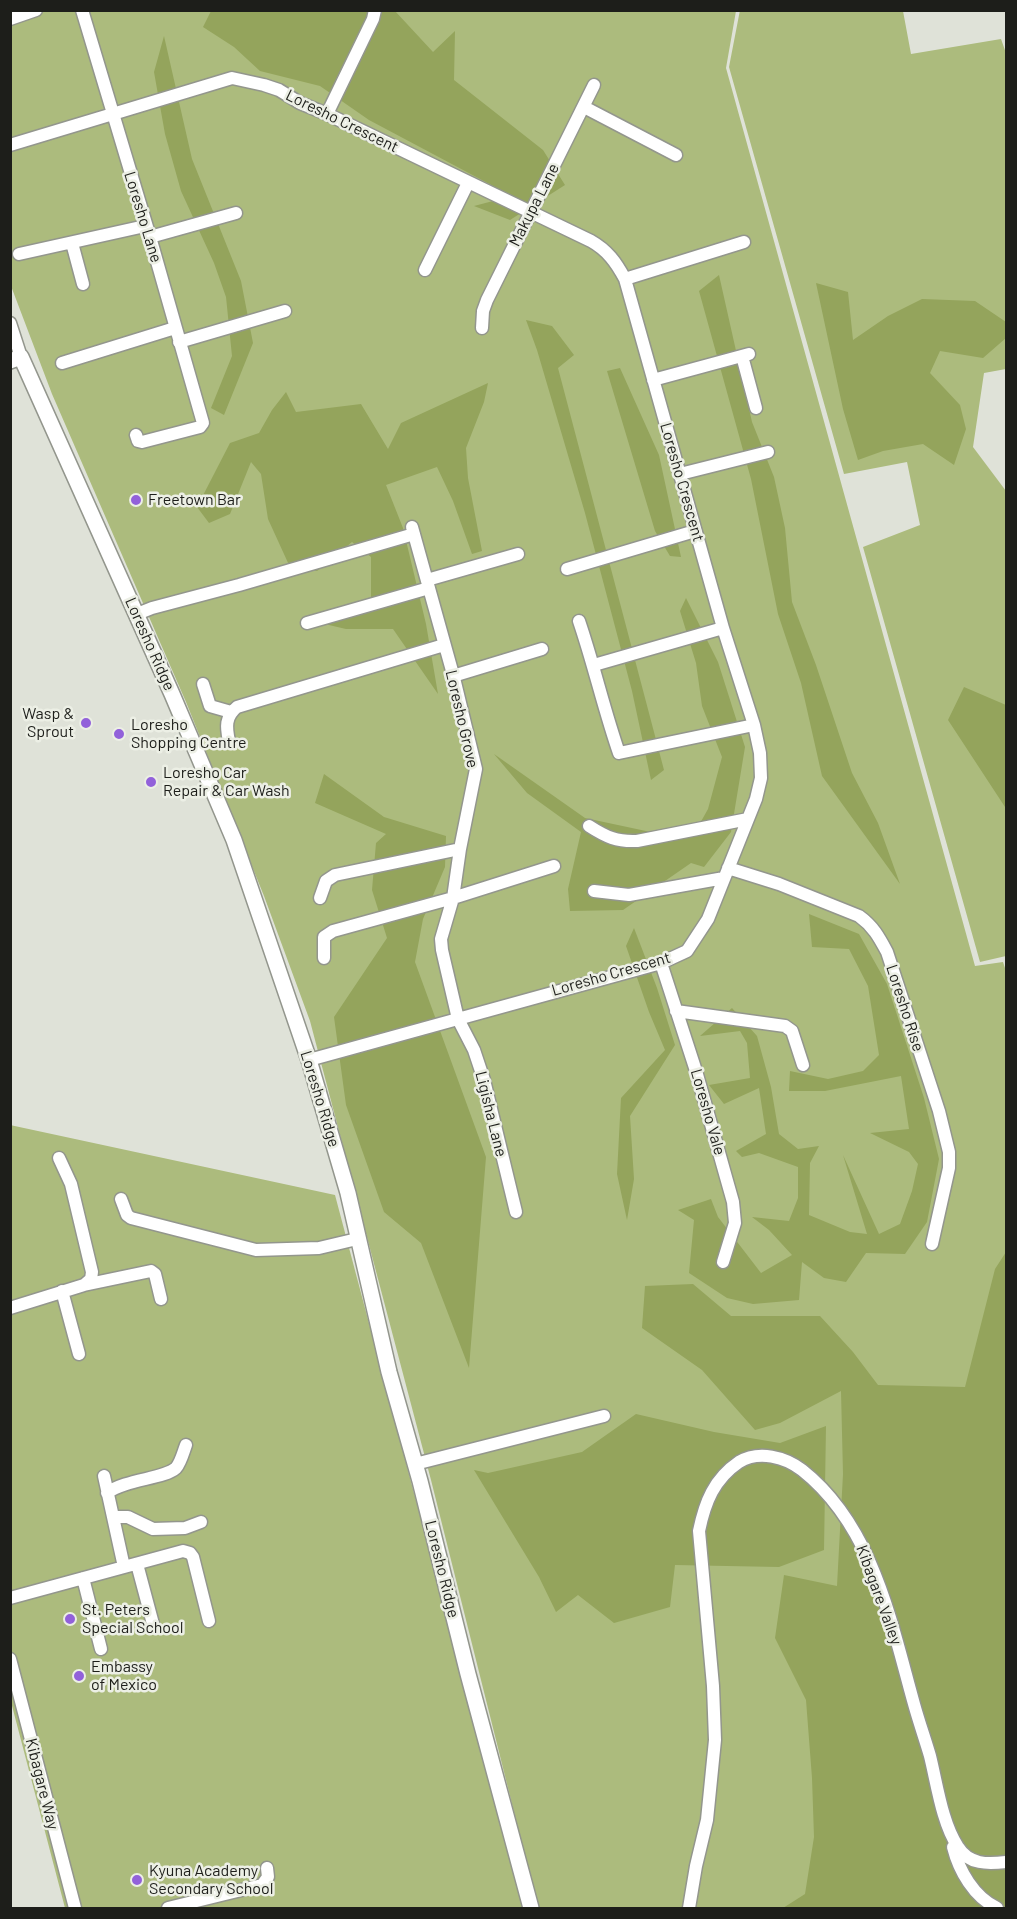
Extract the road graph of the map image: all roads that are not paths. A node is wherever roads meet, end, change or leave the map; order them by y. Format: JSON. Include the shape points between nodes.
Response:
{"nodes":[{"id":1,"x":36,"y":10,"type":"edge"},
{"id":2,"x":375,"y":10,"type":"edge"},
{"id":3,"x":84,"y":11,"type":"edge"},
{"id":4,"x":10,"y":19,"type":"edge"},
{"id":5,"x":594,"y":85,"type":"dead end"},
{"id":6,"x":584,"y":107,"type":"junction"},
{"id":7,"x":111,"y":114,"type":"junction"},
{"id":8,"x":327,"y":114,"type":"junction"},
{"id":9,"x":10,"y":145,"type":"edge"},
{"id":10,"x":676,"y":156,"type":"dead end"},
{"id":11,"x":468,"y":183,"type":"junction"},
{"id":12,"x":236,"y":213,"type":"dead end"},
{"id":13,"x":530,"y":213,"type":"junction"},
{"id":14,"x":147,"y":231,"type":"junction"},
{"id":15,"x":744,"y":242,"type":"dead end"},
{"id":16,"x":72,"y":243,"type":"junction"},
{"id":17,"x":19,"y":254,"type":"dead end"},
{"id":18,"x":425,"y":270,"type":"dead end"},
{"id":19,"x":625,"y":279,"type":"junction"},
{"id":20,"x":83,"y":284,"type":"dead end"},
{"id":21,"x":285,"y":311,"type":"dead end"},
{"id":22,"x":10,"y":323,"type":"edge"},
{"id":23,"x":176,"y":328,"type":"junction"},
{"id":24,"x":482,"y":328,"type":"dead end"},
{"id":25,"x":179,"y":342,"type":"junction"},
{"id":26,"x":16,"y":359,"type":"edge"},
{"id":27,"x":62,"y":363,"type":"dead end"},
{"id":28,"x":653,"y":380,"type":"junction"},
{"id":29,"x":756,"y":408,"type":"dead end"},
{"id":30,"x":136,"y":435,"type":"dead end"},
{"id":31,"x":768,"y":452,"type":"dead end"},
{"id":32,"x":680,"y":474,"type":"junction"},
{"id":33,"x":695,"y":531,"type":"junction"},
{"id":34,"x":518,"y":554,"type":"dead end"},
{"id":35,"x":567,"y":569,"type":"dead end"},
{"id":36,"x":428,"y":584,"type":"junction"},
{"id":37,"x":137,"y":614,"type":"junction"},
{"id":38,"x":579,"y":621,"type":"dead end"},
{"id":39,"x":307,"y":623,"type":"dead end"},
{"id":40,"x":723,"y":628,"type":"junction"},
{"id":41,"x":444,"y":645,"type":"junction"},
{"id":42,"x":542,"y":649,"type":"dead end"},
{"id":43,"x":594,"y":665,"type":"junction"},
{"id":44,"x":453,"y":675,"type":"junction"},
{"id":45,"x":203,"y":684,"type":"dead end"},
{"id":46,"x":231,"y":712,"type":"junction"},
{"id":47,"x":754,"y":725,"type":"junction"},
{"id":48,"x":229,"y":741,"type":"dead end"},
{"id":49,"x":748,"y":819,"type":"junction"},
{"id":50,"x":589,"y":826,"type":"dead end"},
{"id":51,"x":460,"y":849,"type":"junction"},
{"id":52,"x":554,"y":866,"type":"dead end"},
{"id":53,"x":726,"y":873,"type":"junction"},
{"id":54,"x":594,"y":891,"type":"dead end"},
{"id":55,"x":453,"y":897,"type":"junction"},
{"id":56,"x":320,"y":898,"type":"dead end"},
{"id":57,"x":324,"y":958,"type":"dead end"},
{"id":58,"x":661,"y":963,"type":"junction"},
{"id":59,"x":676,"y":1011,"type":"junction"},
{"id":60,"x":458,"y":1019,"type":"junction"},
{"id":61,"x":309,"y":1060,"type":"junction"},
{"id":62,"x":803,"y":1065,"type":"dead end"},
{"id":63,"x":59,"y":1158,"type":"dead end"},
{"id":64,"x":121,"y":1199,"type":"dead end"},
{"id":65,"x":516,"y":1212,"type":"dead end"},
{"id":66,"x":357,"y":1239,"type":"junction"},
{"id":67,"x":932,"y":1244,"type":"dead end"},
{"id":68,"x":723,"y":1262,"type":"dead end"},
{"id":69,"x":84,"y":1285,"type":"junction"},
{"id":70,"x":62,"y":1291,"type":"junction"},
{"id":71,"x":161,"y":1299,"type":"dead end"},
{"id":72,"x":10,"y":1308,"type":"edge"},
{"id":73,"x":79,"y":1354,"type":"dead end"},
{"id":74,"x":604,"y":1416,"type":"dead end"},
{"id":75,"x":186,"y":1445,"type":"dead end"},
{"id":76,"x":415,"y":1464,"type":"junction"},
{"id":77,"x":104,"y":1476,"type":"dead end"},
{"id":78,"x":107,"y":1493,"type":"junction"},
{"id":79,"x":113,"y":1517,"type":"junction"},
{"id":80,"x":201,"y":1522,"type":"dead end"},
{"id":81,"x":131,"y":1565,"type":"junction"},
{"id":82,"x":83,"y":1578,"type":"junction"},
{"id":83,"x":10,"y":1598,"type":"edge"},
{"id":84,"x":209,"y":1621,"type":"dead end"},
{"id":85,"x":153,"y":1624,"type":"dead end"},
{"id":86,"x":101,"y":1649,"type":"dead end"},
{"id":87,"x":10,"y":1659,"type":"edge"},
{"id":88,"x":950,"y":1834,"type":"junction"},
{"id":89,"x":1006,"y":1862,"type":"edge"},
{"id":90,"x":267,"y":1868,"type":"dead end"},
{"id":91,"x":75,"y":1908,"type":"edge"},
{"id":92,"x":168,"y":1908,"type":"edge"},
{"id":93,"x":531,"y":1908,"type":"edge"},
{"id":94,"x":689,"y":1908,"type":"edge"},
{"id":95,"x":997,"y":1908,"type":"edge"}],
"edges":[{"from":1,"to":4,"type":"street"},
{"from":2,"to":8,"type":"street"},
{"from":3,"to":7,"type":"street","name":"Loresho Lane"},
{"from":5,"to":6,"type":"street","name":"Makupa Lane"},
{"from":6,"to":10,"type":"street"},
{"from":6,"to":13,"type":"street","name":"Makupa Lane"},
{"from":7,"to":8,"type":"street","name":"Loresho Crescent","via":[[232,78],[264,84]]},
{"from":7,"to":9,"type":"street","name":"Loresho Crescent"},
{"from":7,"to":14,"type":"street","name":"Loresho Lane"},
{"from":8,"to":11,"type":"street","name":"Loresho Crescent"},
{"from":11,"to":13,"type":"street","name":"Loresho Crescent"},
{"from":11,"to":18,"type":"street"},
{"from":12,"to":14,"type":"street"},
{"from":13,"to":19,"type":"street","name":"Loresho Crescent","via":[[602,247],[618,264]]},
{"from":13,"to":24,"type":"street","name":"Makupa Lane","via":[[487,300]]},
{"from":14,"to":16,"type":"street"},
{"from":14,"to":23,"type":"street","name":"Loresho Lane"},
{"from":15,"to":19,"type":"street"},
{"from":16,"to":17,"type":"street"},
{"from":16,"to":20,"type":"street"},
{"from":19,"to":28,"type":"street","name":"Loresho Crescent"},
{"from":21,"to":25,"type":"street"},
{"from":22,"to":26,"type":"street","name":"Loresho Ridge"},
{"from":23,"to":25,"type":"street","name":"Loresho Lane"},
{"from":23,"to":27,"type":"street"},
{"from":25,"to":30,"type":"street","name":"Loresho Lane","via":[[202,423],[200,427],[142,442]]},
{"from":26,"to":37,"type":"main road","name":"Loresho Ridge"},
{"from":28,"to":29,"type":"street","via":[[746,355]]},
{"from":28,"to":32,"type":"street","name":"Loresho Crescent"},
{"from":31,"to":32,"type":"street"},
{"from":32,"to":33,"type":"street","name":"Loresho Crescent"},
{"from":33,"to":35,"type":"street"},
{"from":33,"to":40,"type":"street","name":"Loresho Crescent"},
{"from":34,"to":36,"type":"street"},
{"from":36,"to":37,"type":"street","name":"Loresho Grove","via":[[413,531]]},
{"from":36,"to":39,"type":"street"},
{"from":36,"to":41,"type":"street","name":"Loresho Grove"},
{"from":37,"to":61,"type":"main road","name":"Loresho Ridge","via":[[234,840]]},
{"from":38,"to":43,"type":"street"},
{"from":40,"to":43,"type":"street"},
{"from":40,"to":47,"type":"street","name":"Loresho Crescent"},
{"from":41,"to":44,"type":"street","name":"Loresho Grove"},
{"from":41,"to":46,"type":"street"},
{"from":42,"to":44,"type":"street"},
{"from":43,"to":47,"type":"street","via":[[620,753]]},
{"from":44,"to":51,"type":"street","name":"Loresho Grove","via":[[476,769]]},
{"from":45,"to":46,"type":"street","via":[[210,706]]},
{"from":46,"to":48,"type":"street","via":[[226,723]]},
{"from":47,"to":49,"type":"street","name":"Loresho Crescent","via":[[761,778]]},
{"from":49,"to":50,"type":"street","via":[[620,842]]},
{"from":49,"to":53,"type":"street","name":"Loresho Crescent"},
{"from":51,"to":55,"type":"street","name":"Loresho Grove"},
{"from":51,"to":56,"type":"street","via":[[334,875],[326,881]]},
{"from":52,"to":55,"type":"street"},
{"from":53,"to":54,"type":"street","via":[[629,895]]},
{"from":53,"to":58,"type":"street","name":"Loresho Crescent","via":[[695,941],[687,951]]},
{"from":53,"to":67,"type":"street","name":"Loresho Rise","via":[[779,884],[859,916],[878,933],[939,1111],[949,1152]]},
{"from":55,"to":57,"type":"street","via":[[333,931],[324,938]]},
{"from":55,"to":60,"type":"street","name":"Loresho Grove","via":[[441,939]]},
{"from":58,"to":59,"type":"street","name":"Loresho Vale"},
{"from":58,"to":60,"type":"street","name":"Loresho Crescent"},
{"from":59,"to":62,"type":"street","via":[[785,1026],[792,1030]]},
{"from":59,"to":68,"type":"street","name":"Loresho Vale","via":[[735,1214]]},
{"from":60,"to":61,"type":"street","name":"Loresho Crescent"},
{"from":60,"to":65,"type":"street","name":"Ligisha Lane","via":[[484,1080]]},
{"from":61,"to":66,"type":"main road","name":"Loresho Ridge","via":[[348,1193]]},
{"from":63,"to":69,"type":"street","via":[[71,1184],[92,1272]]},
{"from":64,"to":66,"type":"street","via":[[131,1218],[256,1250],[319,1248]]},
{"from":66,"to":76,"type":"main road","name":"Loresho Ridge"},
{"from":69,"to":70,"type":"street"},
{"from":69,"to":71,"type":"street","via":[[152,1271]]},
{"from":70,"to":72,"type":"street"},
{"from":70,"to":73,"type":"street"},
{"from":74,"to":76,"type":"street"},
{"from":75,"to":78,"type":"street","via":[[172,1470],[117,1485]]},
{"from":76,"to":93,"type":"main road","name":"Loresho Ridge"},
{"from":77,"to":78,"type":"street"},
{"from":78,"to":79,"type":"street"},
{"from":79,"to":80,"type":"street","via":[[128,1517],[153,1528],[185,1528]]},
{"from":79,"to":81,"type":"street"},
{"from":81,"to":82,"type":"street"},
{"from":81,"to":84,"type":"street","via":[[183,1551],[190,1553]]},
{"from":81,"to":85,"type":"street"},
{"from":82,"to":83,"type":"street"},
{"from":82,"to":86,"type":"street"},
{"from":87,"to":91,"type":"street","name":"Kibagare Way"},
{"from":88,"to":89,"type":"street","name":"Kibagare Valley","via":[[964,1856],[991,1864]]},
{"from":88,"to":94,"type":"street","name":"Kibagare Valley","via":[[891,1624],[870,1563],[852,1527],[832,1498],[794,1464],[769,1456],[743,1460],[709,1493],[699,1531],[715,1740],[707,1821]]},
{"from":88,"to":95,"type":"street","via":[[962,1872],[979,1895]]},
{"from":90,"to":92,"type":"street","via":[[268,1877],[262,1885]]}]}
